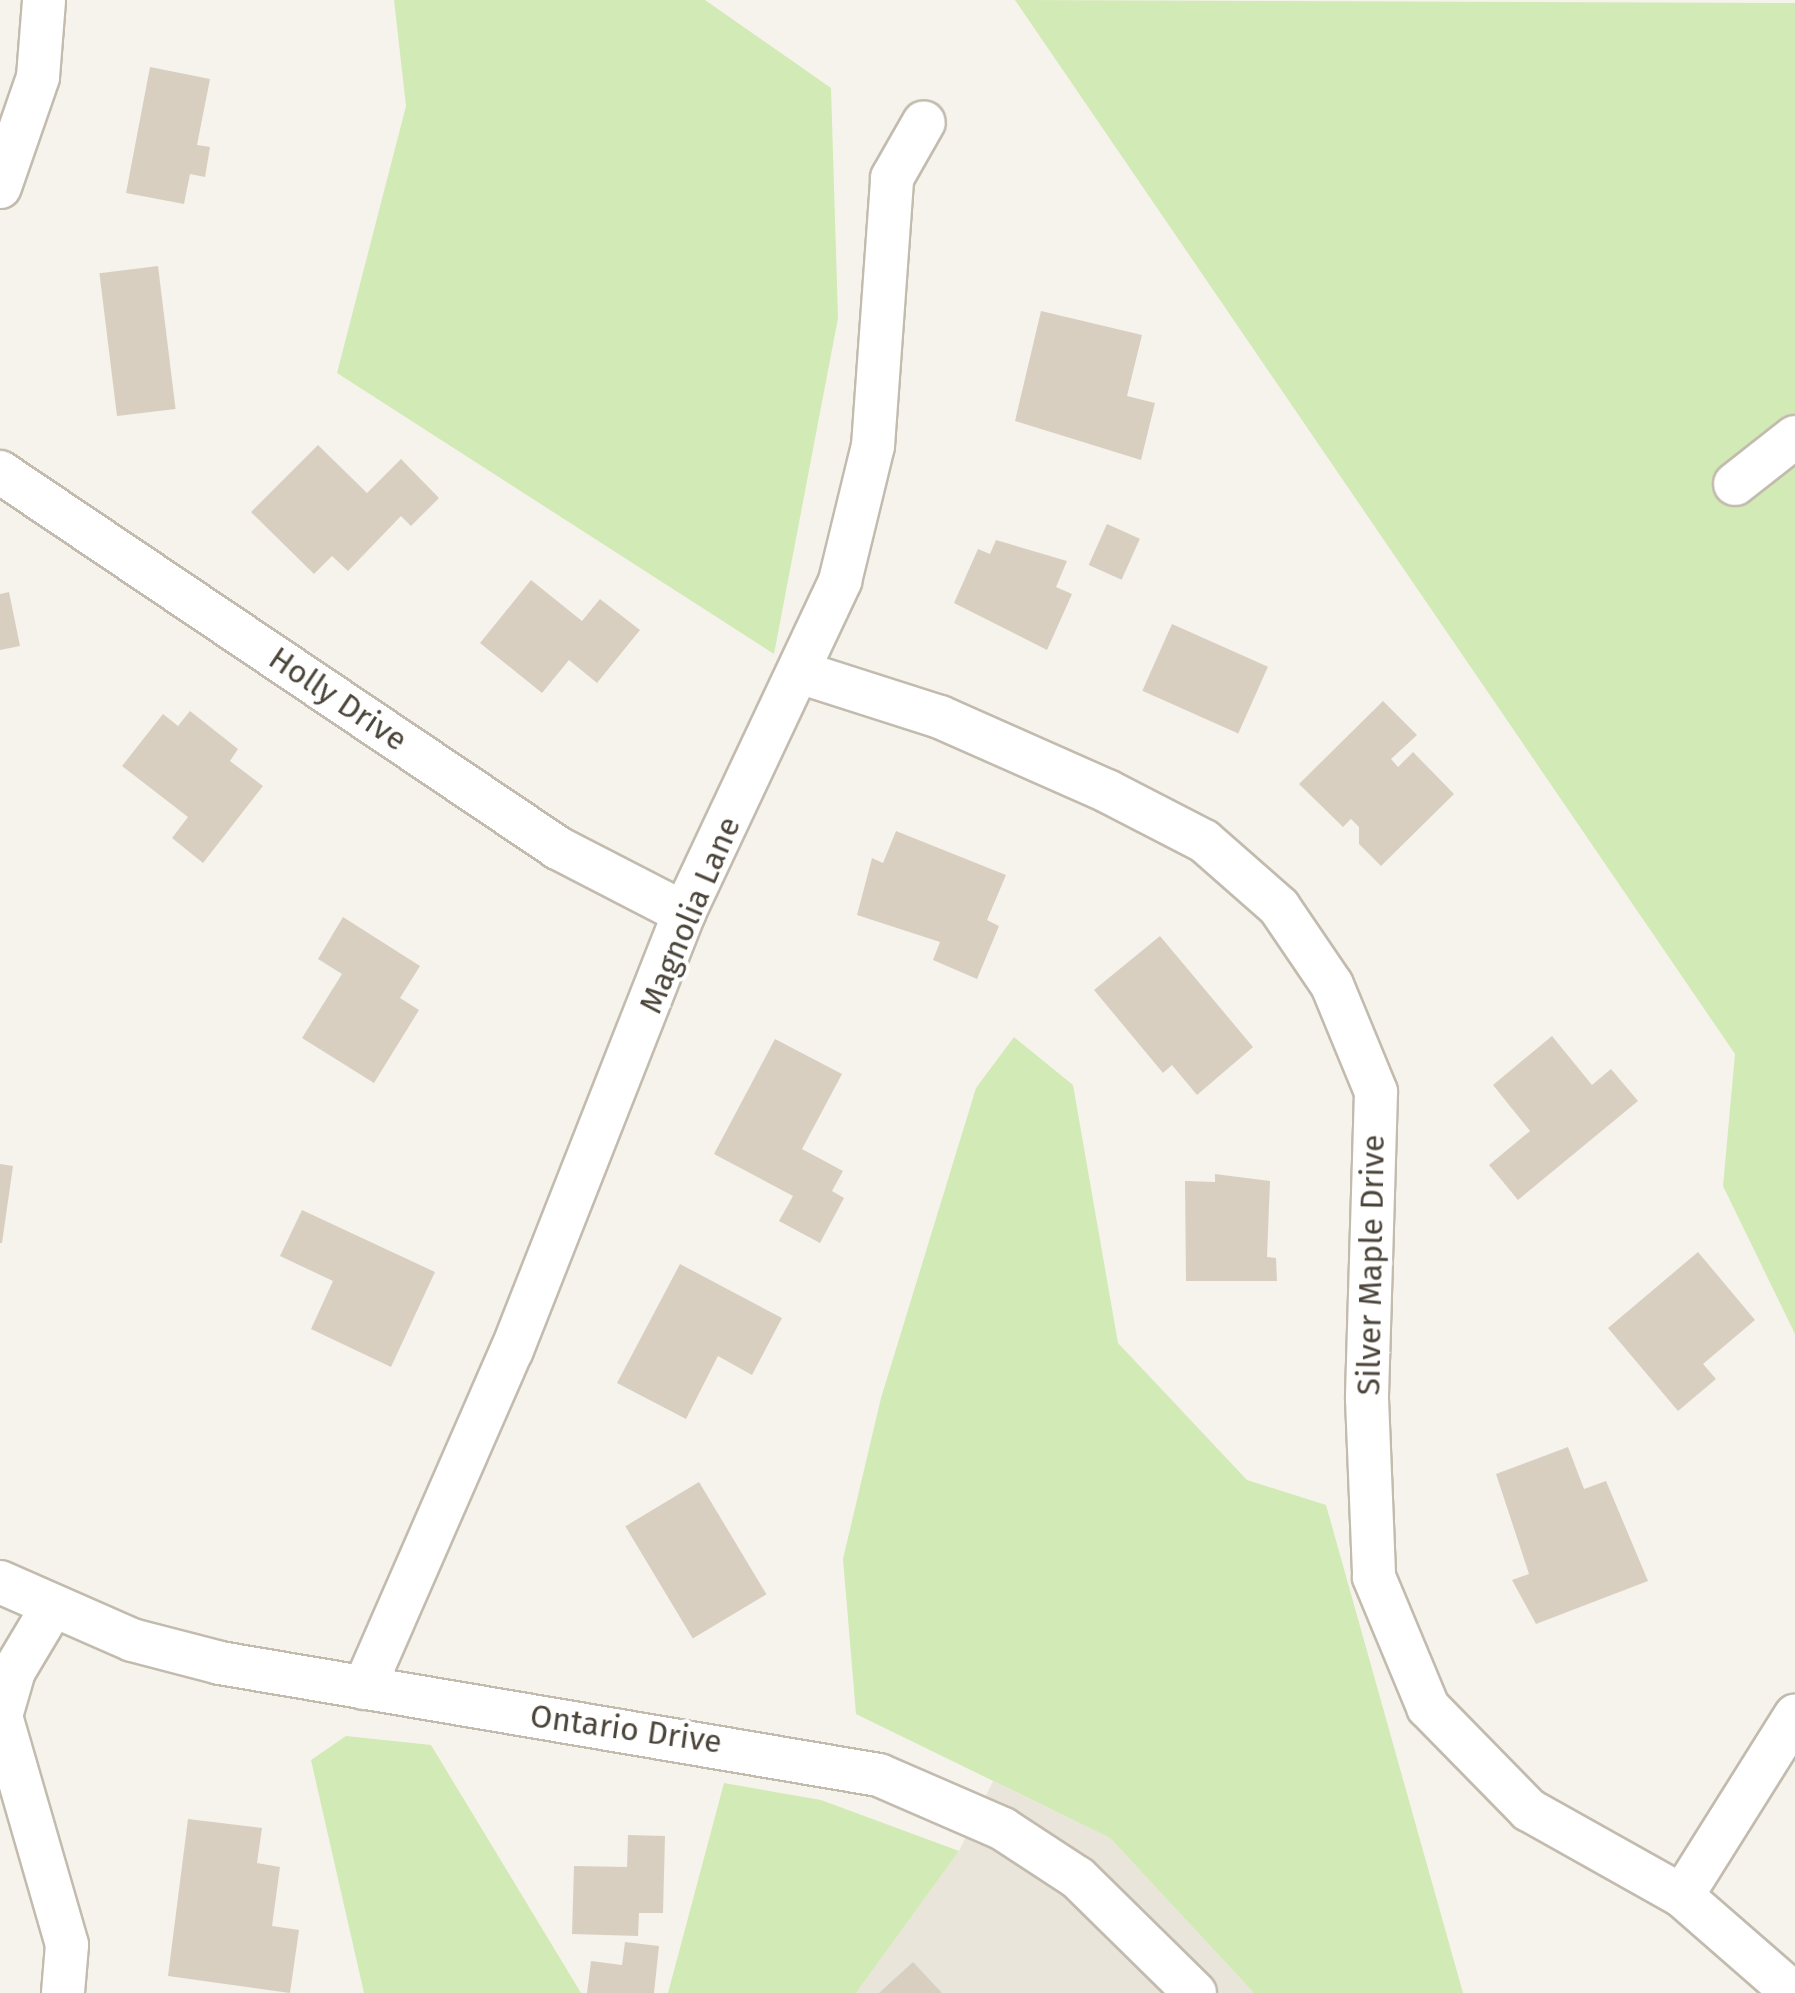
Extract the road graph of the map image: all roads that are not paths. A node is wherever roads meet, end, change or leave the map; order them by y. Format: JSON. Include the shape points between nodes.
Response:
{"nodes":[{"id":1,"x":44,"y":0,"type":"edge"},
{"id":2,"x":924,"y":122,"type":"dead end"},
{"id":3,"x":0,"y":187,"type":"edge"},
{"id":4,"x":1795,"y":437,"type":"edge"},
{"id":5,"x":0,"y":472,"type":"edge"},
{"id":6,"x":1735,"y":484,"type":"dead end"},
{"id":7,"x":802,"y":673,"type":"junction"},
{"id":8,"x":684,"y":912,"type":"junction"},
{"id":9,"x":0,"y":1582,"type":"edge"},
{"id":10,"x":51,"y":1609,"type":"junction"},
{"id":11,"x":364,"y":1688,"type":"junction"},
{"id":12,"x":1795,"y":1716,"type":"edge"},
{"id":13,"x":1682,"y":1896,"type":"junction"},
{"id":14,"x":62,"y":1993,"type":"edge"},
{"id":15,"x":1195,"y":1993,"type":"edge"},
{"id":16,"x":1793,"y":1993,"type":"edge"}],
"edges":[{"from":1,"to":3,"type":"street","via":[[38,77]]},
{"from":2,"to":7,"type":"street","name":"Magnolia Lane","via":[[892,178],[873,446],[840,581]]},
{"from":4,"to":6,"type":"street"},
{"from":5,"to":8,"type":"street","name":"Holly Drive","via":[[558,848]]},
{"from":7,"to":8,"type":"street","name":"Magnolia Lane"},
{"from":7,"to":13,"type":"street","name":"Silver Maple Drive","via":[[940,717],[1107,791],[1204,841],[1279,907],[1332,985],[1376,1092],[1367,1399],[1374,1578],[1428,1707],[1529,1810]]},
{"from":8,"to":11,"type":"street","name":"Magnolia Lane","via":[[512,1350]]},
{"from":9,"to":10,"type":"street","name":"Ontario Drive"},
{"from":10,"to":11,"type":"street","name":"Ontario Drive","via":[[220,1663]]},
{"from":10,"to":14,"type":"street","via":[[14,1671],[1,1716],[66,1946]]},
{"from":11,"to":15,"type":"street","name":"Ontario Drive","via":[[748,1746],[922,1790],[1078,1878]]},
{"from":12,"to":13,"type":"street"},
{"from":13,"to":16,"type":"street","name":"Silver Maple Drive"}]}
